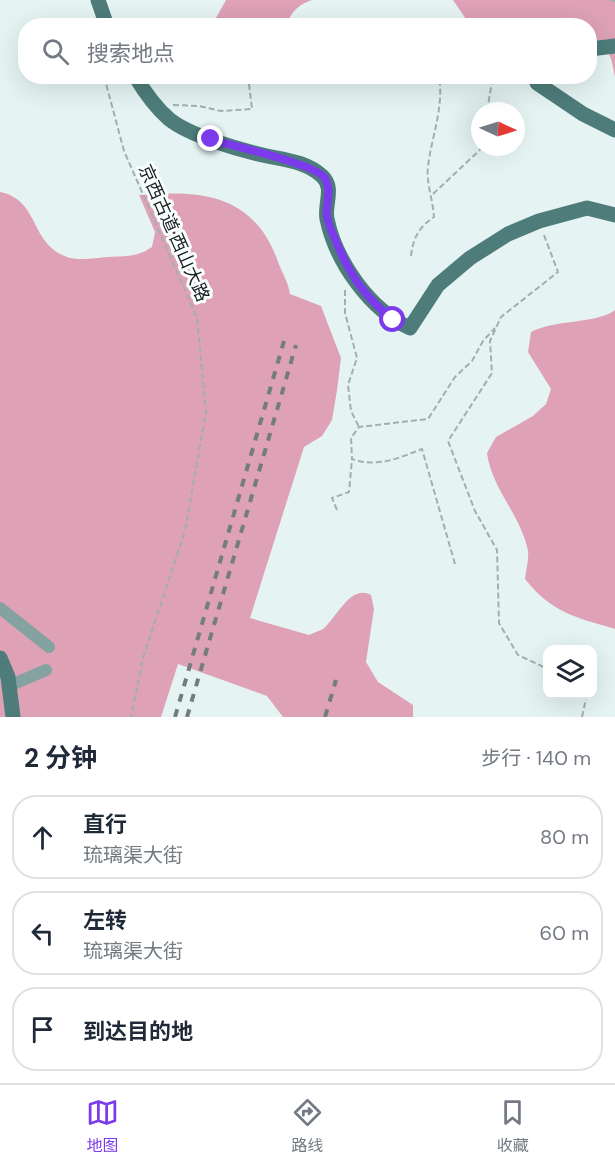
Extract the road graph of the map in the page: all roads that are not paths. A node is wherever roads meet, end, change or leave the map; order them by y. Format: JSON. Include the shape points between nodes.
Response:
{"nodes":[{"id":1,"x":98,"y":0,"type":"edge"},
{"id":2,"x":104,"y":18,"type":"edge"},
{"id":3,"x":615,"y":46,"type":"edge"},
{"id":4,"x":597,"y":48,"type":"edge"},
{"id":5,"x":141,"y":84,"type":"edge"},
{"id":6,"x":538,"y":84,"type":"edge"},
{"id":7,"x":615,"y":130,"type":"edge"},
{"id":8,"x":615,"y":215,"type":"edge"},
{"id":9,"x":0,"y":608,"type":"edge"},
{"id":10,"x":49,"y":648,"type":"dead end"},
{"id":11,"x":0,"y":658,"type":"edge"},
{"id":12,"x":46,"y":670,"type":"dead end"},
{"id":13,"x":9,"y":686,"type":"junction"},
{"id":14,"x":13,"y":717,"type":"edge"}],
"edges":[{"from":1,"to":2,"type":"street"},
{"from":3,"to":4,"type":"street"},
{"from":5,"to":8,"type":"street","via":[[170,120],[247,151],[306,165],[324,177],[329,190],[327,218],[360,290],[393,320],[410,328],[438,285],[508,234],[587,208]]},
{"from":6,"to":7,"type":"street"},
{"from":9,"to":10,"type":"street"},
{"from":11,"to":13,"type":"street"},
{"from":12,"to":13,"type":"street"},
{"from":13,"to":14,"type":"street"}]}
